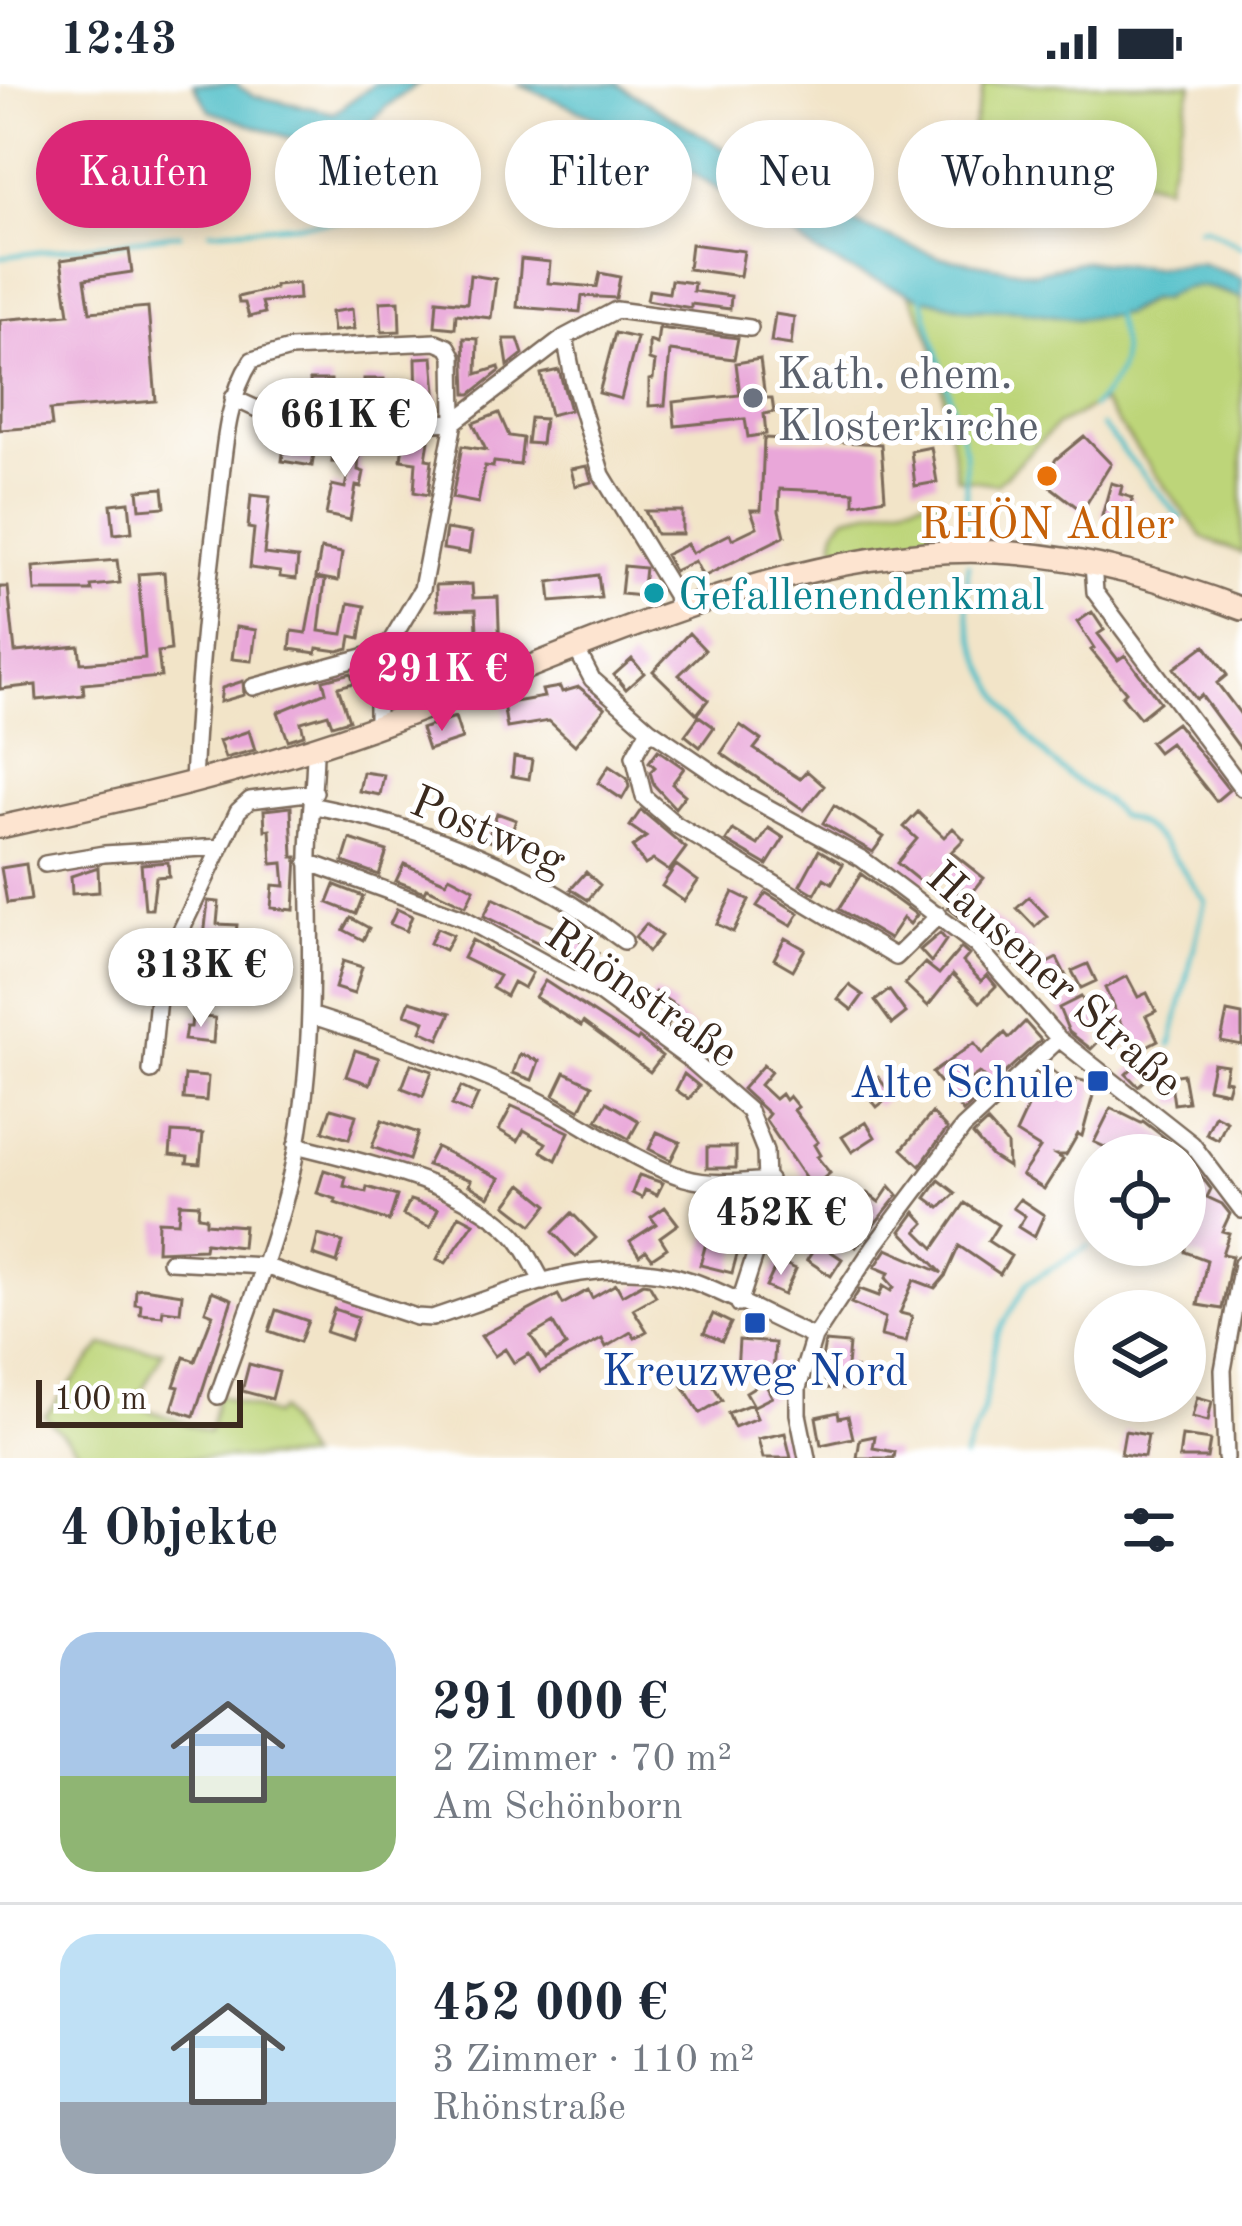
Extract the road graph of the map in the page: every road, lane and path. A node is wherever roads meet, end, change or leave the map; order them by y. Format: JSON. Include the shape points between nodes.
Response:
{"nodes":[{"id":1,"x":750,"y":328,"type":"dead end"},
{"id":2,"x":566,"y":337,"type":"junction"},
{"id":3,"x":233,"y":398,"type":"junction"},
{"id":4,"x":454,"y":422,"type":"junction"},
{"id":5,"x":1093,"y":564,"type":"junction"},
{"id":6,"x":1242,"y":609,"type":"edge"},
{"id":7,"x":676,"y":611,"type":"junction"},
{"id":8,"x":577,"y":650,"type":"junction"},
{"id":9,"x":385,"y":651,"type":"junction"},
{"id":10,"x":253,"y":686,"type":"dead end"},
{"id":11,"x":377,"y":727,"type":"junction"},
{"id":12,"x":649,"y":729,"type":"junction"},
{"id":13,"x":315,"y":748,"type":"junction"},
{"id":14,"x":193,"y":783,"type":"junction"},
{"id":15,"x":1242,"y":788,"type":"edge"},
{"id":16,"x":315,"y":799,"type":"junction"},
{"id":17,"x":0,"y":827,"type":"edge"},
{"id":18,"x":220,"y":847,"type":"junction"},
{"id":19,"x":308,"y":862,"type":"junction"},
{"id":20,"x":45,"y":864,"type":"dead end"},
{"id":21,"x":939,"y":915,"type":"junction"},
{"id":22,"x":624,"y":941,"type":"dead end"},
{"id":23,"x":310,"y":1015,"type":"junction"},
{"id":24,"x":1059,"y":1039,"type":"junction"},
{"id":25,"x":151,"y":1072,"type":"dead end"},
{"id":26,"x":296,"y":1145,"type":"junction"},
{"id":27,"x":769,"y":1180,"type":"junction"},
{"id":28,"x":1242,"y":1210,"type":"edge"},
{"id":29,"x":170,"y":1261,"type":"dead end"},
{"id":30,"x":1242,"y":1264,"type":"edge"},
{"id":31,"x":264,"y":1266,"type":"junction"},
{"id":32,"x":543,"y":1282,"type":"junction"},
{"id":33,"x":739,"y":1304,"type":"junction"},
{"id":34,"x":814,"y":1337,"type":"junction"},
{"id":35,"x":218,"y":1396,"type":"dead end"},
{"id":36,"x":807,"y":1458,"type":"edge"},
{"id":37,"x":1226,"y":1458,"type":"edge"}],
"edges":[{"from":1,"to":2,"type":"street","via":[[616,310]]},
{"from":2,"to":4,"type":"street"},
{"from":2,"to":7,"type":"street","via":[[602,475],[675,596]]},
{"from":3,"to":4,"type":"street","via":[[290,424]]},
{"from":3,"to":4,"type":"street","via":[[252,360],[290,349],[436,342],[453,356]]},
{"from":3,"to":14,"type":"street"},
{"from":4,"to":9,"type":"street","via":[[422,589]]},
{"from":5,"to":6,"type":"main road"},
{"from":5,"to":7,"type":"main road","via":[[943,552],[825,568]]},
{"from":5,"to":15,"type":"street","via":[[1095,592]]},
{"from":7,"to":8,"type":"main road"},
{"from":8,"to":11,"type":"main road"},
{"from":8,"to":12,"type":"street","name":"Hausener Straße","via":[[592,679]]},
{"from":9,"to":10,"type":"street"},
{"from":9,"to":11,"type":"street"},
{"from":11,"to":13,"type":"main road"},
{"from":12,"to":21,"type":"street","name":"Hausener Straße"},
{"from":12,"to":21,"type":"street","via":[[634,756],[644,797],[675,824],[896,957]]},
{"from":13,"to":14,"type":"main road"},
{"from":13,"to":16,"type":"street"},
{"from":14,"to":17,"type":"main road"},
{"from":16,"to":18,"type":"street","via":[[250,800]]},
{"from":16,"to":19,"type":"street"},
{"from":16,"to":22,"type":"street","name":"Postweg","via":[[492,861]]},
{"from":18,"to":20,"type":"street"},
{"from":18,"to":25,"type":"street","via":[[173,947]]},
{"from":19,"to":23,"type":"street"},
{"from":19,"to":27,"type":"street","name":"Rhönstraße","via":[[464,918],[599,994],[748,1111]]},
{"from":21,"to":24,"type":"street","name":"Hausener Straße","via":[[992,960]]},
{"from":23,"to":26,"type":"street"},
{"from":23,"to":27,"type":"street","via":[[534,1098],[688,1179]]},
{"from":24,"to":28,"type":"street","name":"Hausener Straße","via":[[1192,1144]]},
{"from":24,"to":34,"type":"street","via":[[962,1128]]},
{"from":26,"to":31,"type":"street"},
{"from":26,"to":32,"type":"street","via":[[385,1167],[493,1217],[516,1236]]},
{"from":27,"to":33,"type":"street","name":"Rhönstraße","via":[[767,1218]]},
{"from":29,"to":31,"type":"street"},
{"from":30,"to":37,"type":"street","via":[[1223,1370]]},
{"from":31,"to":32,"type":"street","via":[[432,1318]]},
{"from":31,"to":35,"type":"street"},
{"from":32,"to":33,"type":"street","via":[[636,1268]]},
{"from":33,"to":34,"type":"street"},
{"from":34,"to":36,"type":"street","via":[[798,1388]]}]}
